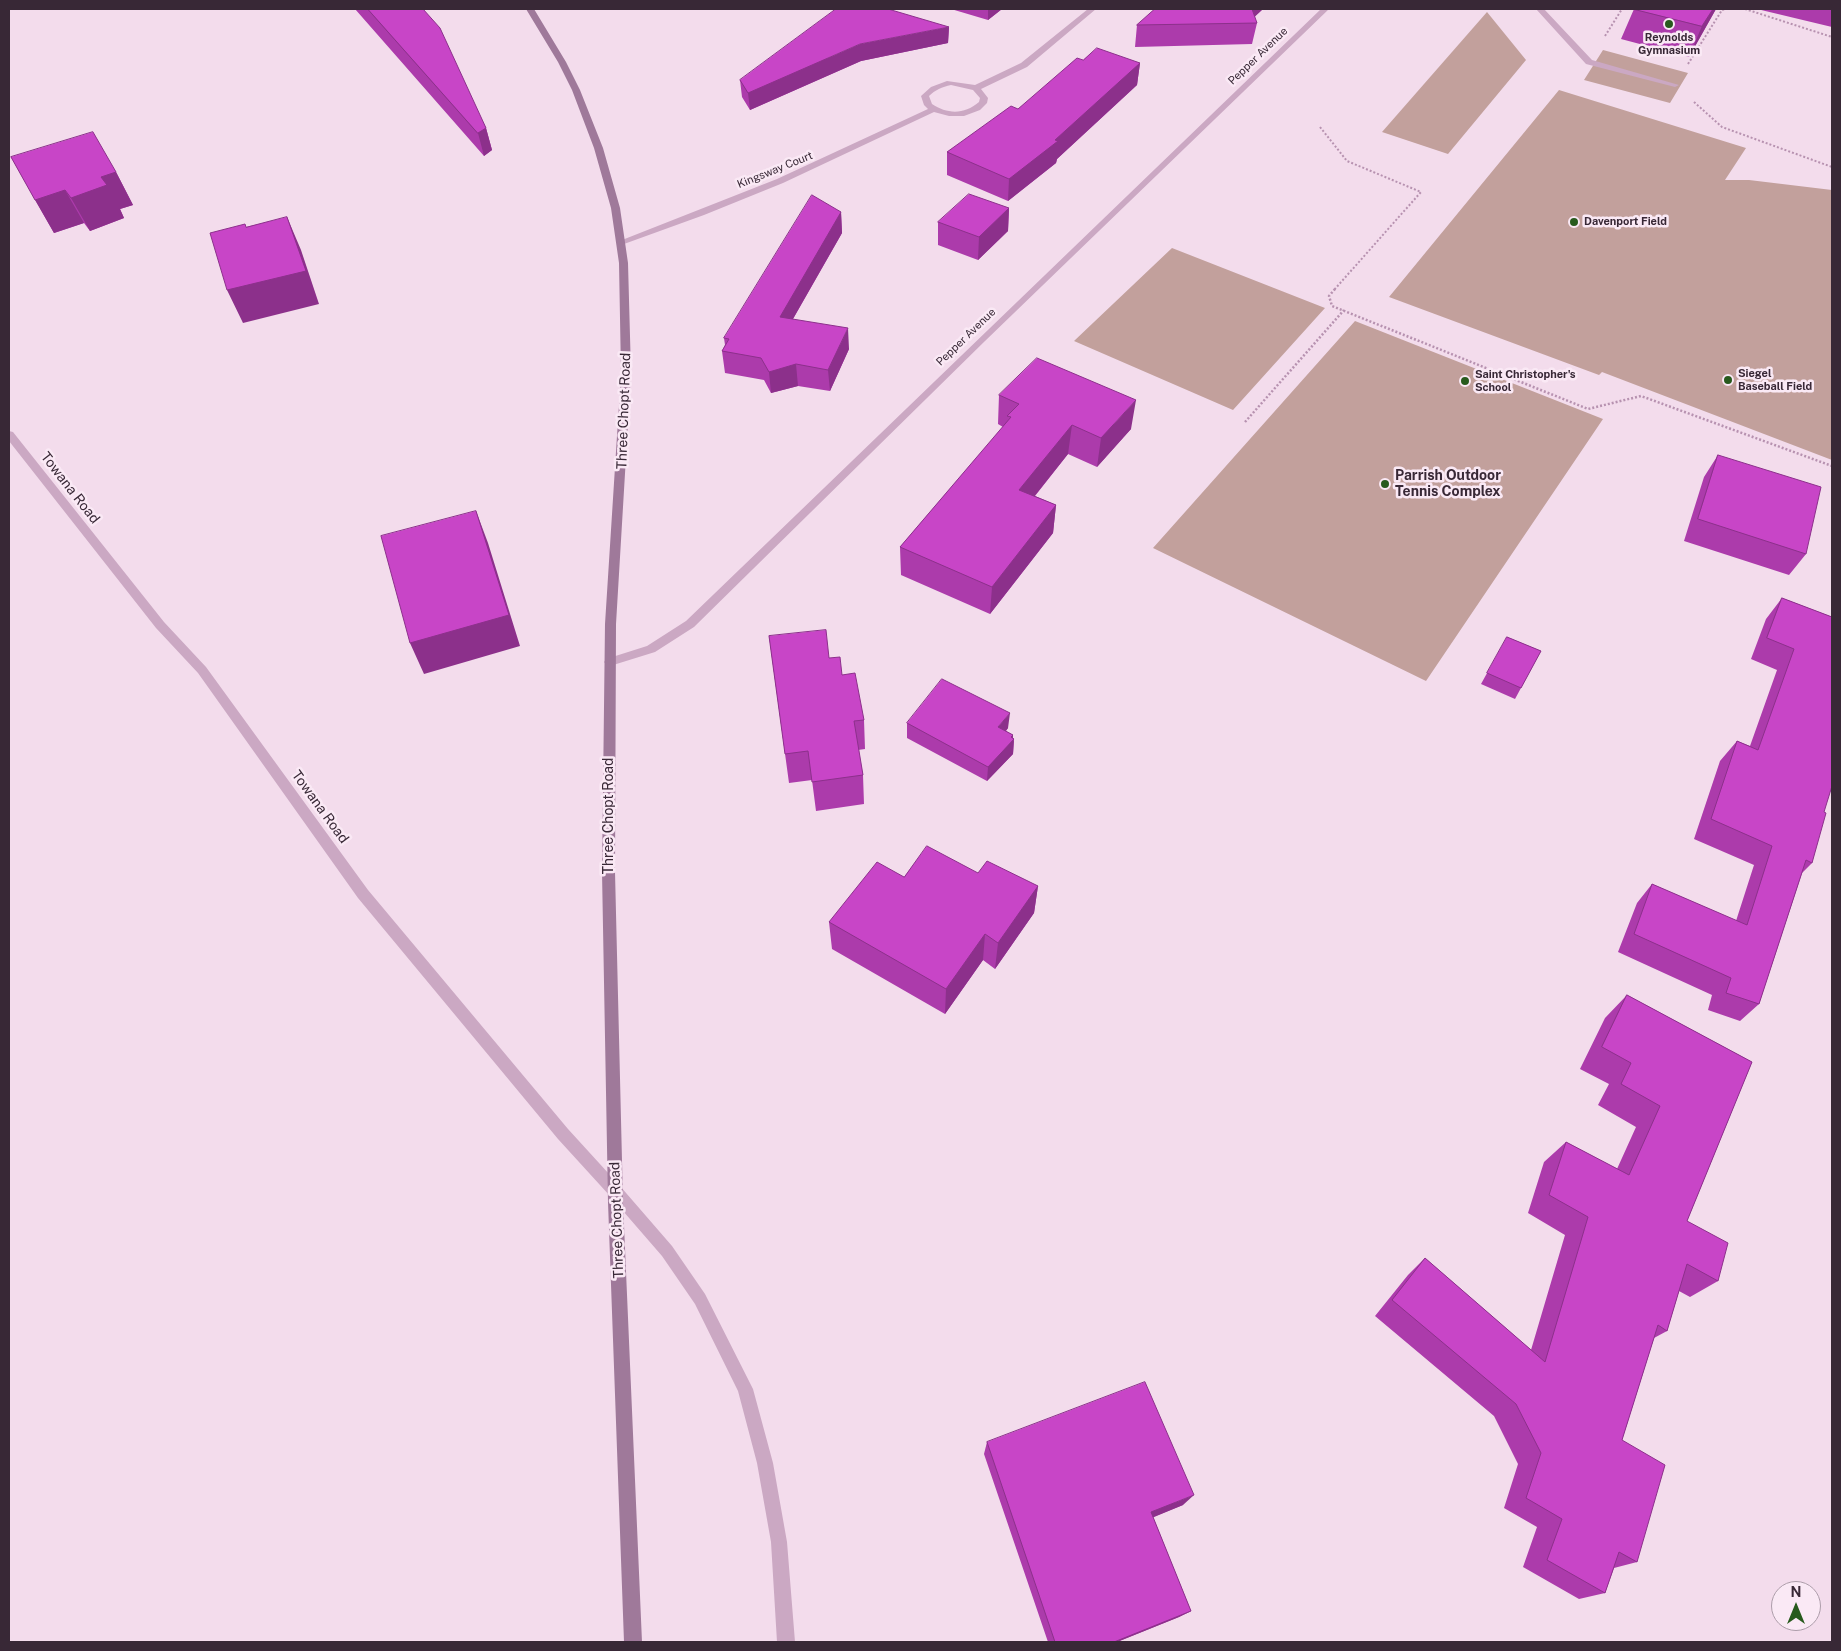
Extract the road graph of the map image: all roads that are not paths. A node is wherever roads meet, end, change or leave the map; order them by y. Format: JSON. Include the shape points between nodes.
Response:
{"nodes":[{"id":1,"x":530,"y":9,"type":"edge"},
{"id":2,"x":1092,"y":9,"type":"edge"},
{"id":3,"x":1325,"y":9,"type":"edge"},
{"id":4,"x":1540,"y":9,"type":"edge"},
{"id":5,"x":1675,"y":85,"type":"road end"},
{"id":6,"x":976,"y":88,"type":"junction"},
{"id":7,"x":934,"y":110,"type":"junction"},
{"id":8,"x":621,"y":242,"type":"junction"},
{"id":9,"x":9,"y":434,"type":"edge"},
{"id":10,"x":610,"y":662,"type":"junction"},
{"id":11,"x":614,"y":1191,"type":"junction"},
{"id":12,"x":632,"y":1642,"type":"edge"},
{"id":13,"x":786,"y":1642,"type":"edge"}],
"edges":[{"from":1,"to":8,"type":"main road","name":"Three Chopt Road","via":[[557,52],[593,130]]},
{"from":2,"to":6,"type":"street","via":[[1024,65]]},
{"from":3,"to":10,"type":"street","name":"Pepper Avenue","via":[[690,624],[651,649]]},
{"from":4,"to":5,"type":"street","via":[[1589,62]]},
{"from":6,"to":7,"type":"street","via":[[984,98],[983,103],[971,112],[952,114]]},
{"from":6,"to":7,"type":"street","via":[[951,83],[934,87],[925,96]]},
{"from":7,"to":8,"type":"street","name":"Kingsway Court","via":[[840,155]]},
{"from":8,"to":10,"type":"main road","name":"Three Chopt Road","via":[[627,350]]},
{"from":9,"to":11,"type":"street","name":"Towana Road","via":[[160,625],[202,670],[363,894]]},
{"from":10,"to":11,"type":"main road","name":"Three Chopt Road","via":[[608,842]]},
{"from":11,"to":12,"type":"main road","name":"Three Chopt Road"},
{"from":11,"to":13,"type":"street","name":"Towana Road","via":[[667,1251],[700,1299],[745,1389],[765,1463],[779,1542]]}]}
